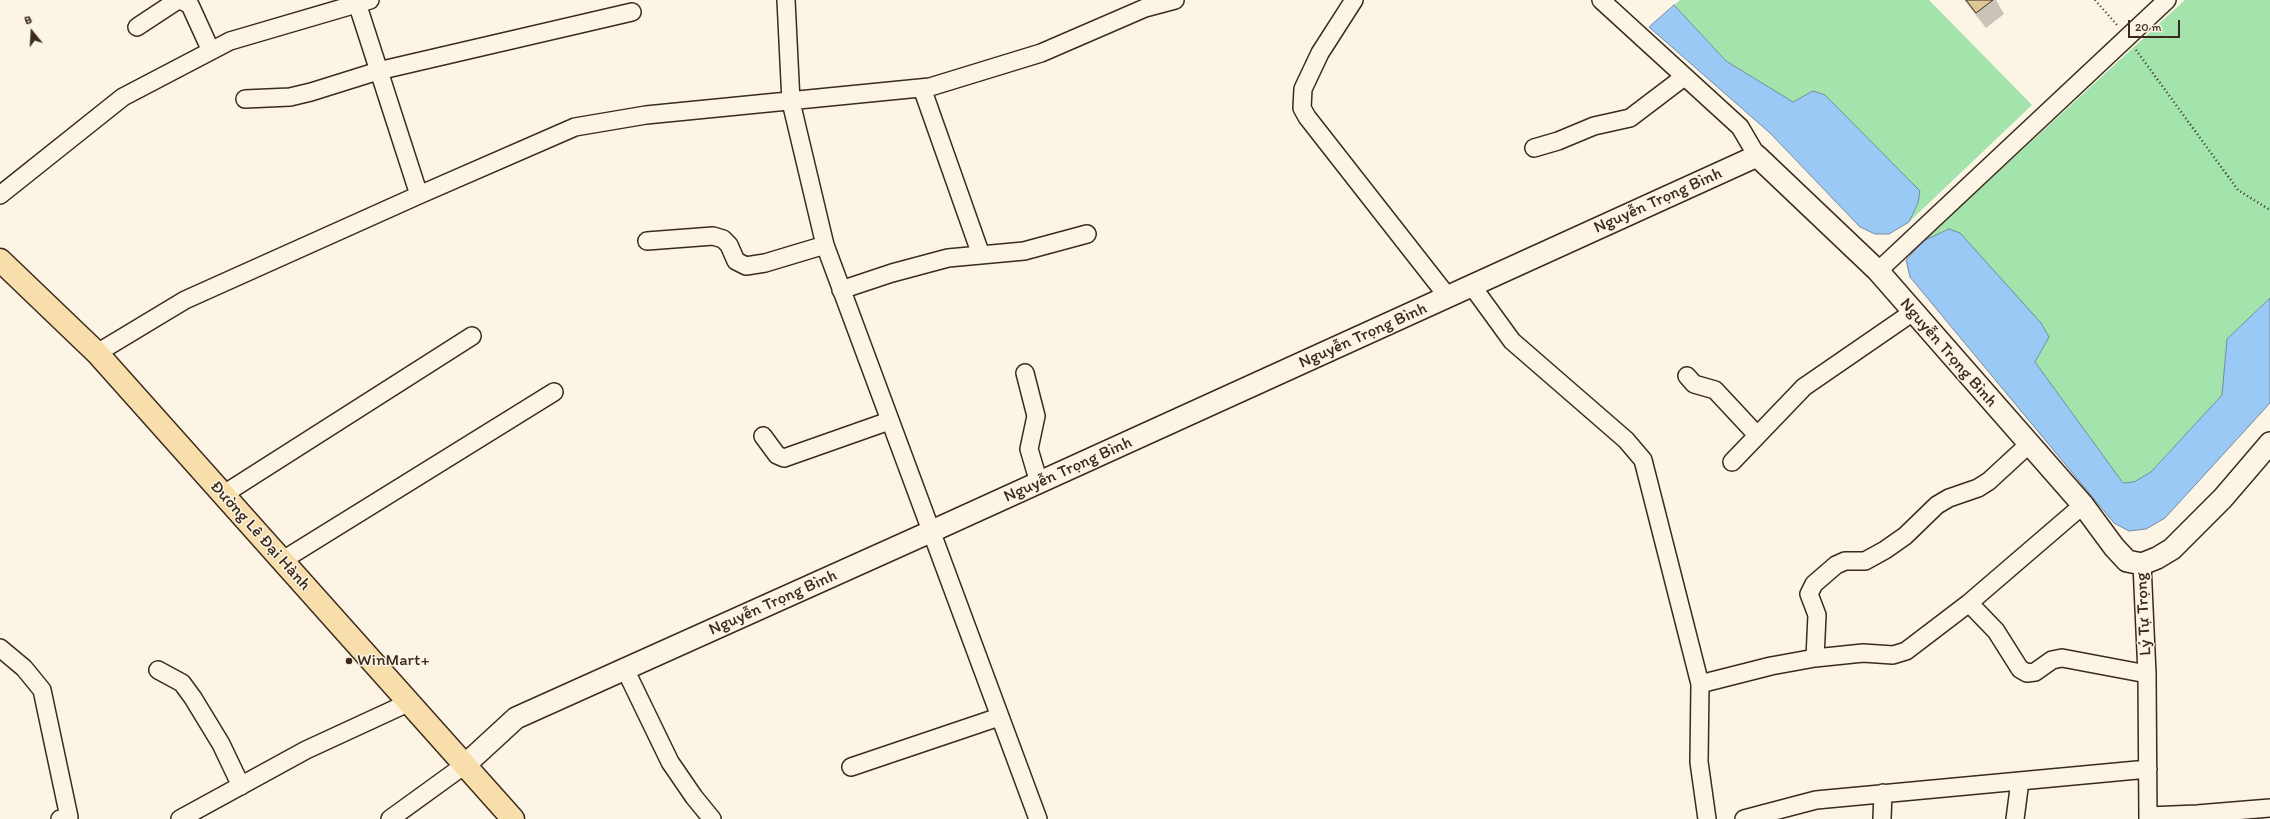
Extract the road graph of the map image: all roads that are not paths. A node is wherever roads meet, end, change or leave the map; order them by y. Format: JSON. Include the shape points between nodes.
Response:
{"nodes":[{"id":1,"x":786,"y":0,"type":"edge"},
{"id":2,"x":1175,"y":0,"type":"edge"},
{"id":3,"x":1354,"y":0,"type":"edge"},
{"id":4,"x":1601,"y":0,"type":"edge"},
{"id":5,"x":2167,"y":0,"type":"edge"},
{"id":6,"x":361,"y":1,"type":"edge"},
{"id":7,"x":632,"y":12,"type":"dead end"},
{"id":8,"x":137,"y":27,"type":"dead end"},
{"id":9,"x":211,"y":51,"type":"junction"},
{"id":10,"x":378,"y":71,"type":"junction"},
{"id":11,"x":1684,"y":77,"type":"junction"},
{"id":12,"x":922,"y":88,"type":"junction"},
{"id":13,"x":246,"y":99,"type":"dead end"},
{"id":14,"x":791,"y":102,"type":"junction"},
{"id":15,"x":1534,"y":148,"type":"dead end"},
{"id":16,"x":1757,"y":156,"type":"junction"},
{"id":17,"x":0,"y":195,"type":"edge"},
{"id":18,"x":419,"y":195,"type":"junction"},
{"id":19,"x":1087,"y":234,"type":"dead end"},
{"id":20,"x":647,"y":242,"type":"dead end"},
{"id":21,"x":825,"y":244,"type":"junction"},
{"id":22,"x":980,"y":255,"type":"junction"},
{"id":23,"x":0,"y":260,"type":"edge"},
{"id":24,"x":1878,"y":271,"type":"junction"},
{"id":25,"x":1472,"y":286,"type":"junction"},
{"id":26,"x":841,"y":290,"type":"junction"},
{"id":27,"x":1448,"y":298,"type":"junction"},
{"id":28,"x":1913,"y":312,"type":"junction"},
{"id":29,"x":472,"y":336,"type":"dead end"},
{"id":30,"x":97,"y":353,"type":"junction"},
{"id":31,"x":1025,"y":373,"type":"dead end"},
{"id":32,"x":1687,"y":376,"type":"dead end"},
{"id":33,"x":554,"y":392,"type":"dead end"},
{"id":34,"x":889,"y":421,"type":"junction"},
{"id":35,"x":762,"y":436,"type":"dead end"},
{"id":36,"x":1757,"y":436,"type":"junction"},
{"id":37,"x":2270,"y":443,"type":"edge"},
{"id":38,"x":2028,"y":445,"type":"junction"},
{"id":39,"x":1732,"y":462,"type":"dead end"},
{"id":40,"x":1039,"y":483,"type":"junction"},
{"id":41,"x":224,"y":494,"type":"junction"},
{"id":42,"x":2083,"y":505,"type":"junction"},
{"id":43,"x":930,"y":532,"type":"junction"},
{"id":44,"x":283,"y":560,"type":"junction"},
{"id":45,"x":2142,"y":564,"type":"junction"},
{"id":46,"x":1969,"y":603,"type":"junction"},
{"id":47,"x":0,"y":648,"type":"edge"},
{"id":48,"x":1815,"y":658,"type":"junction"},
{"id":49,"x":158,"y":670,"type":"dead end"},
{"id":50,"x":625,"y":670,"type":"junction"},
{"id":51,"x":2147,"y":674,"type":"junction"},
{"id":52,"x":1700,"y":684,"type":"junction"},
{"id":53,"x":410,"y":702,"type":"junction"},
{"id":54,"x":999,"y":716,"type":"junction"},
{"id":55,"x":466,"y":764,"type":"junction"},
{"id":56,"x":851,"y":767,"type":"dead end"},
{"id":57,"x":2148,"y":769,"type":"junction"},
{"id":58,"x":2020,"y":781,"type":"junction"},
{"id":59,"x":241,"y":786,"type":"junction"},
{"id":60,"x":1884,"y":793,"type":"junction"},
{"id":61,"x":2270,"y":808,"type":"edge"},
{"id":62,"x":2148,"y":817,"type":"edge"},
{"id":63,"x":60,"y":819,"type":"edge"},
{"id":64,"x":180,"y":819,"type":"edge"},
{"id":65,"x":390,"y":819,"type":"edge"},
{"id":66,"x":513,"y":819,"type":"edge"},
{"id":67,"x":712,"y":819,"type":"edge"},
{"id":68,"x":1038,"y":819,"type":"edge"},
{"id":69,"x":1707,"y":819,"type":"edge"},
{"id":70,"x":1744,"y":819,"type":"edge"},
{"id":71,"x":1882,"y":819,"type":"edge"},
{"id":72,"x":2015,"y":819,"type":"edge"}],
"edges":[{"from":1,"to":14,"type":"street"},
{"from":2,"to":12,"type":"street","via":[[1145,8],[1041,53]]},
{"from":3,"to":27,"type":"street","via":[[1320,53],[1303,89],[1302,108]]},
{"from":4,"to":11,"type":"street"},
{"from":5,"to":24,"type":"street"},
{"from":6,"to":9,"type":"street","via":[[230,41]]},
{"from":6,"to":10,"type":"street"},
{"from":7,"to":10,"type":"street"},
{"from":8,"to":9,"type":"street","via":[[181,0],[190,5]]},
{"from":9,"to":17,"type":"street","via":[[123,97]]},
{"from":10,"to":13,"type":"street","via":[[311,92]]},
{"from":10,"to":18,"type":"street"},
{"from":11,"to":15,"type":"street","via":[[1630,118],[1594,126]]},
{"from":11,"to":16,"type":"street","via":[[1740,127]]},
{"from":12,"to":14,"type":"street"},
{"from":12,"to":22,"type":"street"},
{"from":14,"to":18,"type":"street","via":[[646,115],[576,127]]},
{"from":14,"to":21,"type":"street"},
{"from":16,"to":24,"type":"street","name":"Nguyễn Trọng Bình"},
{"from":16,"to":25,"type":"street","name":"Nguyễn Trọng Bình"},
{"from":18,"to":30,"type":"street","via":[[185,300]]},
{"from":19,"to":22,"type":"street","via":[[1024,251]]},
{"from":20,"to":21,"type":"street","via":[[713,236],[723,239],[736,261],[746,266],[764,264]]},
{"from":21,"to":26,"type":"street"},
{"from":22,"to":26,"type":"street","via":[[948,258],[923,264]]},
{"from":23,"to":30,"type":"main road","name":"Đường Lê Đại Hành"},
{"from":24,"to":28,"type":"street","name":"Nguyễn Trọng Bình"},
{"from":25,"to":27,"type":"street","name":"Nguyễn Trọng Bình"},
{"from":25,"to":52,"type":"street","via":[[1512,341],[1640,454],[1648,476]]},
{"from":26,"to":34,"type":"street"},
{"from":27,"to":40,"type":"street","name":"Nguyễn Trọng Bình"},
{"from":28,"to":36,"type":"street","via":[[1819,376],[1790,401]]},
{"from":28,"to":38,"type":"street","name":"Nguyễn Trọng Bình"},
{"from":29,"to":41,"type":"street"},
{"from":30,"to":41,"type":"main road","name":"Đường Lê Đại Hành"},
{"from":31,"to":40,"type":"street","via":[[1036,416],[1028,448]]},
{"from":32,"to":36,"type":"street","via":[[1694,384],[1715,390]]},
{"from":33,"to":44,"type":"street"},
{"from":34,"to":35,"type":"street","via":[[784,458],[778,455]]},
{"from":34,"to":43,"type":"street"},
{"from":36,"to":39,"type":"street"},
{"from":37,"to":45,"type":"street","name":"Lý Tự Trọng","via":[[2223,498],[2172,549]]},
{"from":38,"to":42,"type":"street","name":"Nguyễn Trọng Bình"},
{"from":38,"to":48,"type":"street","via":[[1989,481],[1937,505],[1905,536],[1885,550],[1865,561],[1845,561],[1836,565],[1814,584],[1809,594],[1817,615]]},
{"from":40,"to":43,"type":"street","name":"Nguyễn Trọng Bình"},
{"from":41,"to":44,"type":"main road","name":"Đường Lê Đại Hành"},
{"from":42,"to":45,"type":"street","name":"Nguyễn Trọng Bình","via":[[2127,561]]},
{"from":42,"to":46,"type":"street"},
{"from":43,"to":50,"type":"street","name":"Nguyễn Trọng Bình"},
{"from":43,"to":54,"type":"street"},
{"from":44,"to":53,"type":"main road","name":"Đường Lê Đại Hành"},
{"from":45,"to":51,"type":"street","name":"Lý Tự Trọng"},
{"from":46,"to":48,"type":"street","via":[[1900,654],[1863,653]]},
{"from":46,"to":51,"type":"street","via":[[1996,631],[2020,669],[2027,673],[2035,672],[2052,660],[2062,658]]},
{"from":47,"to":63,"type":"street","via":[[24,668],[42,690],[69,817]]},
{"from":48,"to":52,"type":"street"},
{"from":49,"to":59,"type":"street","via":[[182,683],[193,698],[221,744]]},
{"from":50,"to":55,"type":"street","name":"Nguyễn Trọng Bình","via":[[516,718]]},
{"from":50,"to":67,"type":"street","via":[[670,762]]},
{"from":51,"to":57,"type":"street","name":"Lý Tự Trọng"},
{"from":52,"to":69,"type":"street","via":[[1699,762]]},
{"from":53,"to":55,"type":"main road","name":"Đường Lê Đại Hành"},
{"from":53,"to":59,"type":"street","via":[[306,750]]},
{"from":54,"to":56,"type":"street"},
{"from":54,"to":68,"type":"street"},
{"from":55,"to":65,"type":"street"},
{"from":55,"to":66,"type":"main road","name":"Đường Lê Đại Hành"},
{"from":57,"to":58,"type":"street"},
{"from":57,"to":62,"type":"street","name":"Lý Tự Trọng"},
{"from":58,"to":60,"type":"street"},
{"from":58,"to":72,"type":"street"},
{"from":59,"to":64,"type":"street"},
{"from":60,"to":70,"type":"street","via":[[1816,800]]},
{"from":60,"to":71,"type":"street"},
{"from":61,"to":62,"type":"street"}]}
